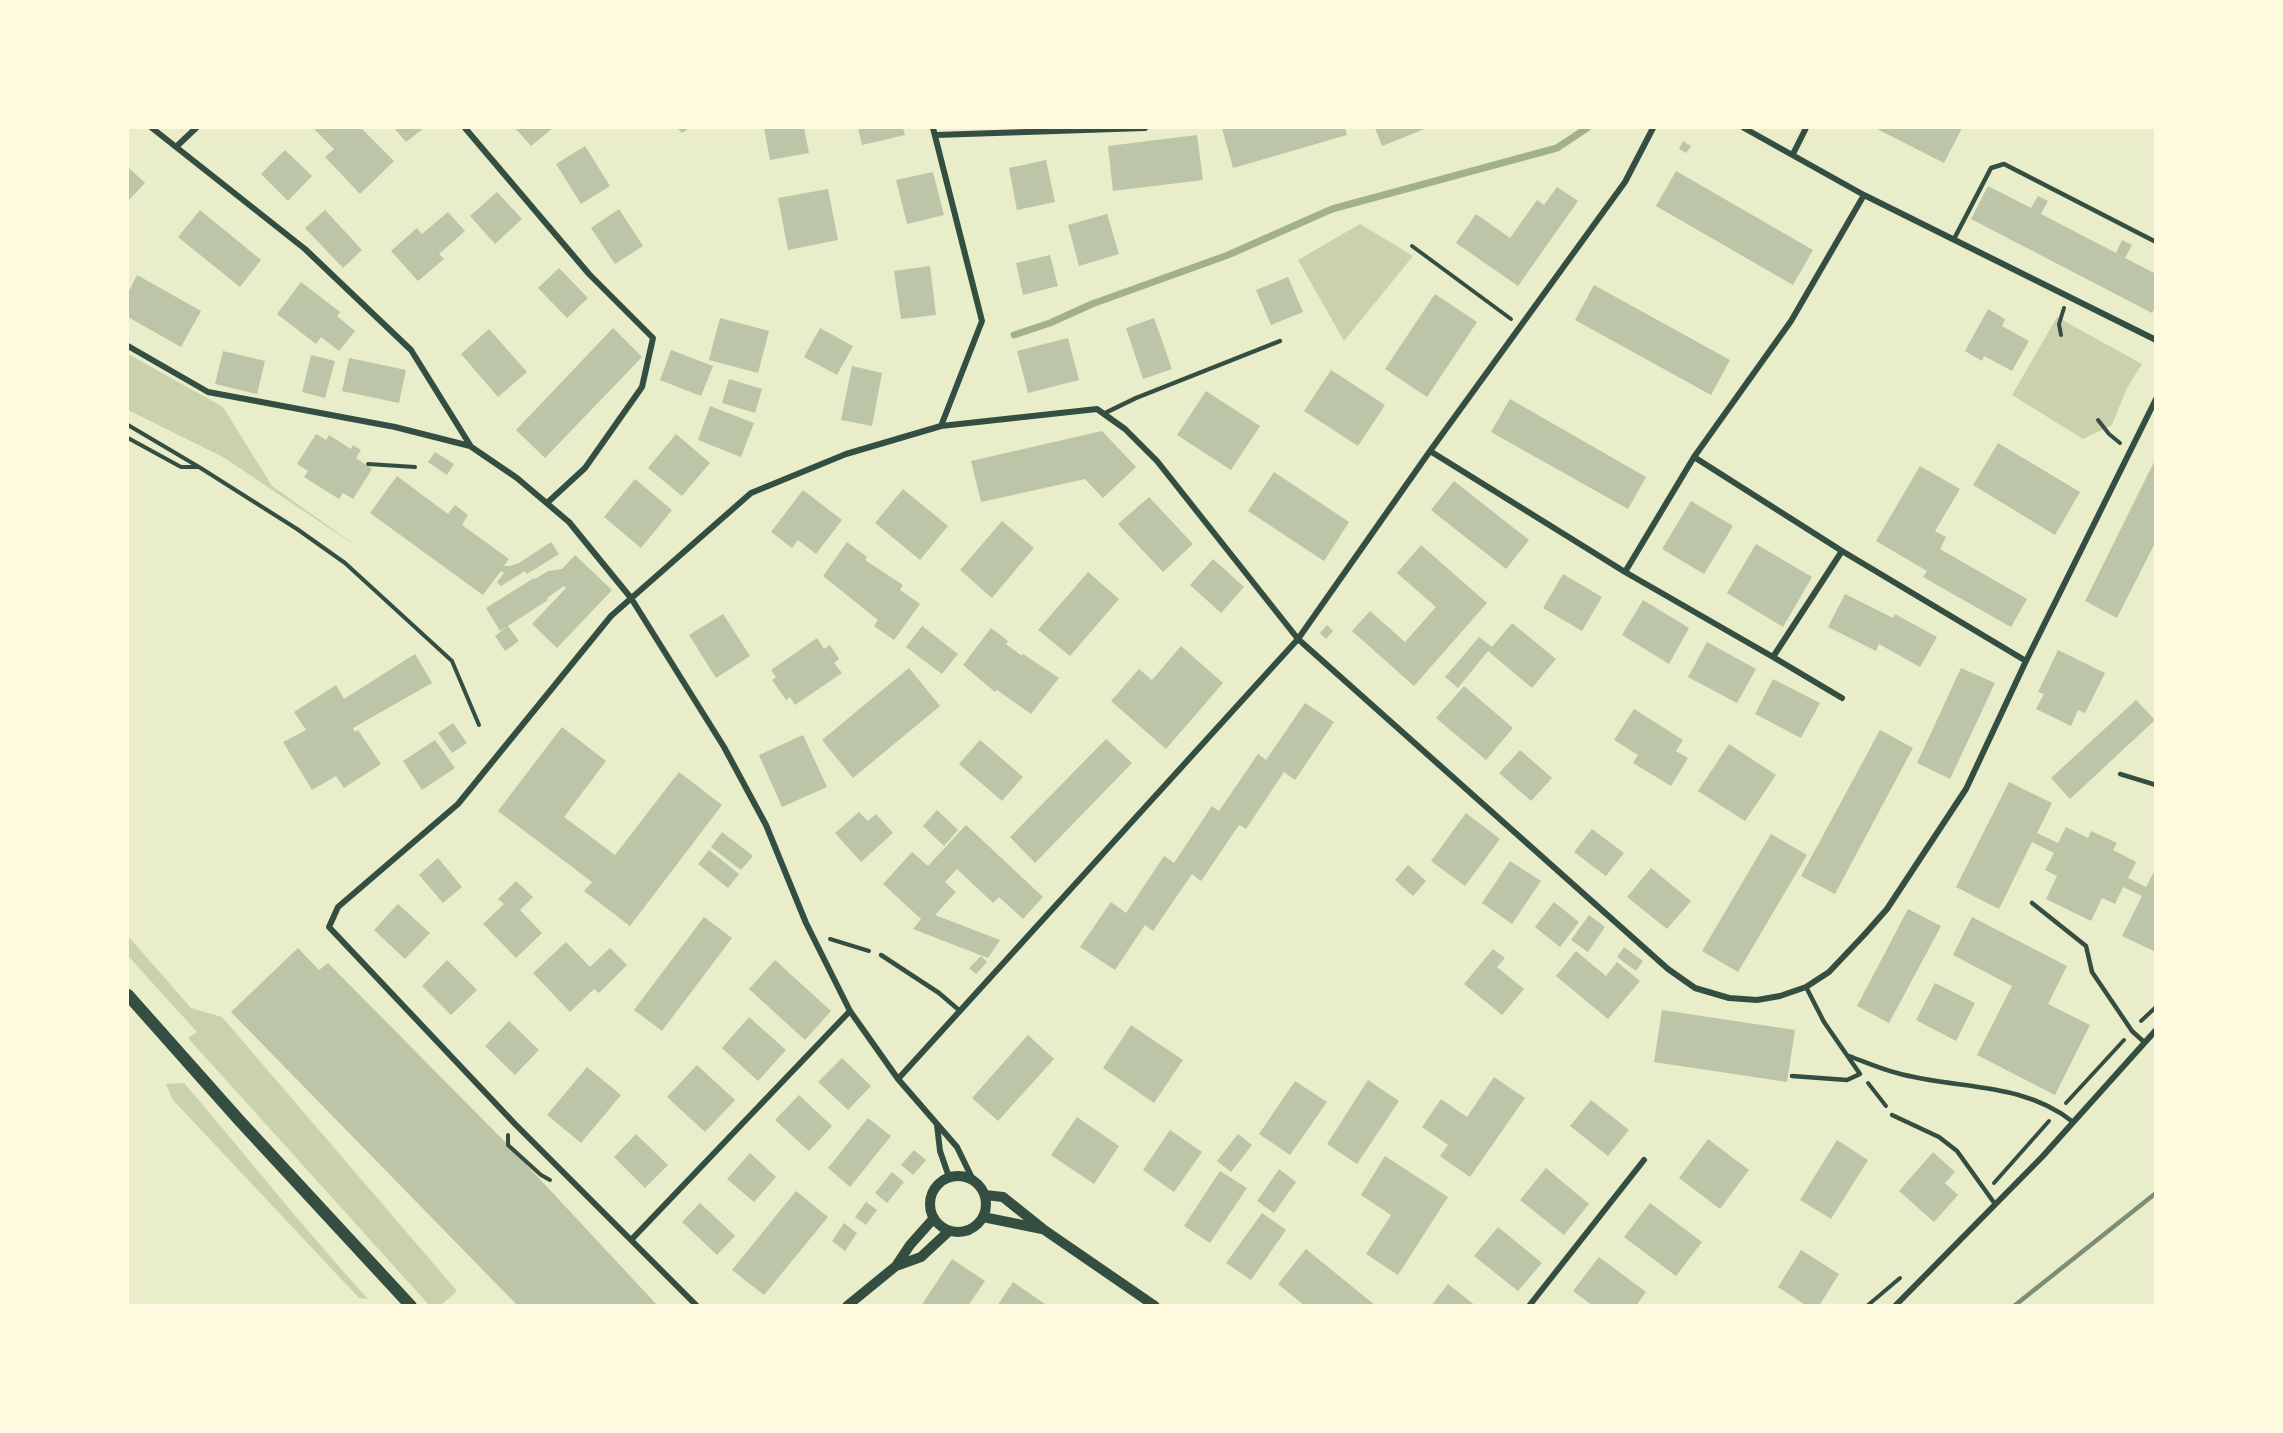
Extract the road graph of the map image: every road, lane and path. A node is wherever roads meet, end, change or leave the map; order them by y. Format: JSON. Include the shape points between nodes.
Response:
{"nodes":[{"id":1,"x":152,"y":128,"type":"edge"},
{"id":2,"x":196,"y":128,"type":"edge"},
{"id":3,"x":465,"y":128,"type":"edge"},
{"id":4,"x":933,"y":128,"type":"edge"},
{"id":5,"x":1145,"y":128,"type":"edge"},
{"id":6,"x":1653,"y":128,"type":"edge"},
{"id":7,"x":1744,"y":128,"type":"edge"},
{"id":8,"x":1806,"y":128,"type":"edge"},
{"id":9,"x":936,"y":135,"type":"junction"},
{"id":10,"x":177,"y":146,"type":"junction"},
{"id":11,"x":1793,"y":154,"type":"junction"},
{"id":12,"x":1864,"y":195,"type":"junction"},
{"id":13,"x":1954,"y":240,"type":"junction"},
{"id":14,"x":2156,"y":242,"type":"edge"},
{"id":15,"x":1412,"y":246,"type":"dead end"},
{"id":16,"x":2070,"y":297,"type":"junction"},
{"id":17,"x":1521,"y":326,"type":"junction"},
{"id":18,"x":2061,"y":335,"type":"dead end"},
{"id":19,"x":2156,"y":340,"type":"edge"},
{"id":20,"x":1280,"y":341,"type":"dead end"},
{"id":21,"x":128,"y":346,"type":"edge"},
{"id":22,"x":2156,"y":399,"type":"edge"},
{"id":23,"x":1103,"y":414,"type":"junction"},
{"id":24,"x":2098,"y":420,"type":"dead end"},
{"id":25,"x":128,"y":426,"type":"edge"},
{"id":26,"x":941,"y":426,"type":"junction"},
{"id":27,"x":128,"y":438,"type":"edge"},
{"id":28,"x":470,"y":446,"type":"junction"},
{"id":29,"x":1430,"y":451,"type":"junction"},
{"id":30,"x":2130,"y":451,"type":"junction"},
{"id":31,"x":1694,"y":457,"type":"junction"},
{"id":32,"x":368,"y":464,"type":"dead end"},
{"id":33,"x":415,"y":467,"type":"dead end"},
{"id":34,"x":200,"y":468,"type":"junction"},
{"id":35,"x":547,"y":503,"type":"junction"},
{"id":36,"x":1842,"y":551,"type":"junction"},
{"id":37,"x":1625,"y":572,"type":"junction"},
{"id":38,"x":631,"y":598,"type":"junction"},
{"id":39,"x":1298,"y":639,"type":"junction"},
{"id":40,"x":1773,"y":657,"type":"junction"},
{"id":41,"x":2026,"y":661,"type":"junction"},
{"id":42,"x":1842,"y":698,"type":"dead end"},
{"id":43,"x":479,"y":725,"type":"dead end"},
{"id":44,"x":2120,"y":774,"type":"dead end"},
{"id":45,"x":2156,"y":785,"type":"edge"},
{"id":46,"x":2032,"y":903,"type":"dead end"},
{"id":47,"x":816,"y":942,"type":"junction"},
{"id":48,"x":881,"y":955,"type":"joint"},
{"id":49,"x":1806,"y":987,"type":"junction"},
{"id":50,"x":128,"y":995,"type":"edge"},
{"id":51,"x":2156,"y":1007,"type":"edge"},
{"id":52,"x":850,"y":1011,"type":"junction"},
{"id":53,"x":960,"y":1011,"type":"junction"},
{"id":54,"x":2132,"y":1030,"type":"junction"},
{"id":55,"x":2156,"y":1030,"type":"edge"},
{"id":56,"x":2144,"y":1042,"type":"junction"},
{"id":57,"x":1849,"y":1056,"type":"junction"},
{"id":58,"x":1860,"y":1074,"type":"junction"},
{"id":59,"x":1792,"y":1076,"type":"dead end"},
{"id":60,"x":898,"y":1079,"type":"junction"},
{"id":61,"x":2059,"y":1110,"type":"junction"},
{"id":62,"x":1892,"y":1115,"type":"joint"},
{"id":63,"x":2073,"y":1122,"type":"junction"},
{"id":64,"x":937,"y":1124,"type":"junction"},
{"id":65,"x":508,"y":1136,"type":"dead end"},
{"id":66,"x":508,"y":1145,"type":"dead end"},
{"id":67,"x":1644,"y":1160,"type":"dead end"},
{"id":68,"x":949,"y":1177,"type":"junction"},
{"id":69,"x":973,"y":1180,"type":"junction"},
{"id":70,"x":1986,"y":1192,"type":"junction"},
{"id":71,"x":985,"y":1195,"type":"junction"},
{"id":72,"x":1995,"y":1204,"type":"junction"},
{"id":73,"x":983,"y":1217,"type":"junction"},
{"id":74,"x":934,"y":1218,"type":"junction"},
{"id":75,"x":1043,"y":1229,"type":"junction"},
{"id":76,"x":949,"y":1231,"type":"junction"},
{"id":77,"x":632,"y":1239,"type":"junction"},
{"id":78,"x":896,"y":1266,"type":"junction"},
{"id":79,"x":1903,"y":1275,"type":"dead end"},
{"id":80,"x":411,"y":1305,"type":"edge"},
{"id":81,"x":697,"y":1305,"type":"edge"},
{"id":82,"x":848,"y":1305,"type":"edge"},
{"id":83,"x":1155,"y":1305,"type":"edge"},
{"id":84,"x":1529,"y":1305,"type":"edge"},
{"id":85,"x":1868,"y":1305,"type":"edge"},
{"id":86,"x":1895,"y":1305,"type":"edge"}],
"edges":[{"from":1,"to":10,"type":"street"},
{"from":2,"to":10,"type":"street"},
{"from":3,"to":35,"type":"street","via":[[589,274],[653,338],[642,387],[585,468]]},
{"from":4,"to":9,"type":"street"},
{"from":5,"to":9,"type":"street"},
{"from":6,"to":17,"type":"street","via":[[1625,182]]},
{"from":7,"to":11,"type":"street"},
{"from":8,"to":11,"type":"street"},
{"from":9,"to":26,"type":"street","via":[[982,321]]},
{"from":10,"to":28,"type":"street","via":[[305,249],[411,350]]},
{"from":11,"to":12,"type":"street"},
{"from":12,"to":13,"type":"street"},
{"from":12,"to":31,"type":"street","via":[[1791,321]]},
{"from":13,"to":14,"type":"lane","via":[[1991,168],[2004,164]]},
{"from":13,"to":16,"type":"street"},
{"from":15,"to":17,"type":"path"},
{"from":16,"to":18,"type":"path","via":[[2059,324]]},
{"from":16,"to":19,"type":"street"},
{"from":17,"to":29,"type":"street"},
{"from":20,"to":23,"type":"lane"},
{"from":21,"to":28,"type":"street","via":[[208,392],[395,427]]},
{"from":22,"to":30,"type":"street"},
{"from":23,"to":26,"type":"street","via":[[1096,409]]},
{"from":23,"to":39,"type":"street","via":[[1125,429],[1157,461]]},
{"from":24,"to":30,"type":"path"},
{"from":25,"to":34,"type":"path"},
{"from":26,"to":38,"type":"street","via":[[846,454],[751,494]]},
{"from":27,"to":34,"type":"path","via":[[181,467]]},
{"from":28,"to":35,"type":"street"},
{"from":29,"to":37,"type":"street"},
{"from":29,"to":39,"type":"street"},
{"from":30,"to":41,"type":"street"},
{"from":31,"to":36,"type":"street"},
{"from":31,"to":37,"type":"street"},
{"from":32,"to":33,"type":"path"},
{"from":34,"to":43,"type":"path","via":[[345,563],[452,661]]},
{"from":35,"to":38,"type":"street","via":[[581,534]]},
{"from":36,"to":40,"type":"street"},
{"from":36,"to":41,"type":"street"},
{"from":37,"to":40,"type":"street"},
{"from":38,"to":47,"type":"street","via":[[724,747],[766,825]]},
{"from":38,"to":77,"type":"street","via":[[611,616],[458,804],[338,907],[329,927],[515,1124]]},
{"from":39,"to":49,"type":"street","via":[[1668,969],[1695,988],[1729,998],[1757,1000]]},
{"from":39,"to":53,"type":"street"},
{"from":40,"to":42,"type":"street"},
{"from":41,"to":49,"type":"street","via":[[1966,789],[1887,909],[1846,957]]},
{"from":44,"to":45,"type":"lane"},
{"from":46,"to":54,"type":"lane","via":[[2086,946],[2092,972]]},
{"from":47,"to":48,"type":"path","via":[[831,939]]},
{"from":47,"to":52,"type":"street"},
{"from":48,"to":53,"type":"lane"},
{"from":49,"to":57,"type":"lane","via":[[1824,1022]]},
{"from":50,"to":80,"type":"main road"},
{"from":51,"to":54,"type":"path"},
{"from":52,"to":60,"type":"street"},
{"from":52,"to":77,"type":"street"},
{"from":53,"to":60,"type":"street"},
{"from":54,"to":56,"type":"lane"},
{"from":54,"to":61,"type":"path"},
{"from":55,"to":56,"type":"street"},
{"from":56,"to":63,"type":"street"},
{"from":57,"to":58,"type":"lane"},
{"from":57,"to":61,"type":"lane","via":[[1898,1074],[2026,1095]]},
{"from":58,"to":59,"type":"lane","via":[[1847,1080]]},
{"from":58,"to":62,"type":"path"},
{"from":60,"to":64,"type":"street"},
{"from":61,"to":63,"type":"lane"},
{"from":61,"to":70,"type":"path"},
{"from":62,"to":70,"type":"lane","via":[[1939,1137],[1957,1151]]},
{"from":63,"to":72,"type":"street"},
{"from":64,"to":68,"type":"street","via":[[940,1151]]},
{"from":64,"to":69,"type":"street","via":[[957,1147]]},
{"from":65,"to":66,"type":"path"},
{"from":67,"to":84,"type":"street"},
{"from":68,"to":69,"type":"street"},
{"from":68,"to":74,"type":"street","via":[[933,1191],[930,1205]]},
{"from":69,"to":71,"type":"street"},
{"from":70,"to":72,"type":"lane"},
{"from":71,"to":73,"type":"street"},
{"from":71,"to":75,"type":"street","via":[[1003,1197]]},
{"from":72,"to":86,"type":"street"},
{"from":73,"to":75,"type":"street"},
{"from":73,"to":76,"type":"street","via":[[969,1230]]},
{"from":74,"to":76,"type":"street"},
{"from":74,"to":78,"type":"street"},
{"from":75,"to":83,"type":"street"},
{"from":76,"to":78,"type":"street","via":[[921,1257]]},
{"from":77,"to":81,"type":"street"},
{"from":78,"to":82,"type":"street"},
{"from":79,"to":85,"type":"path"}]}
